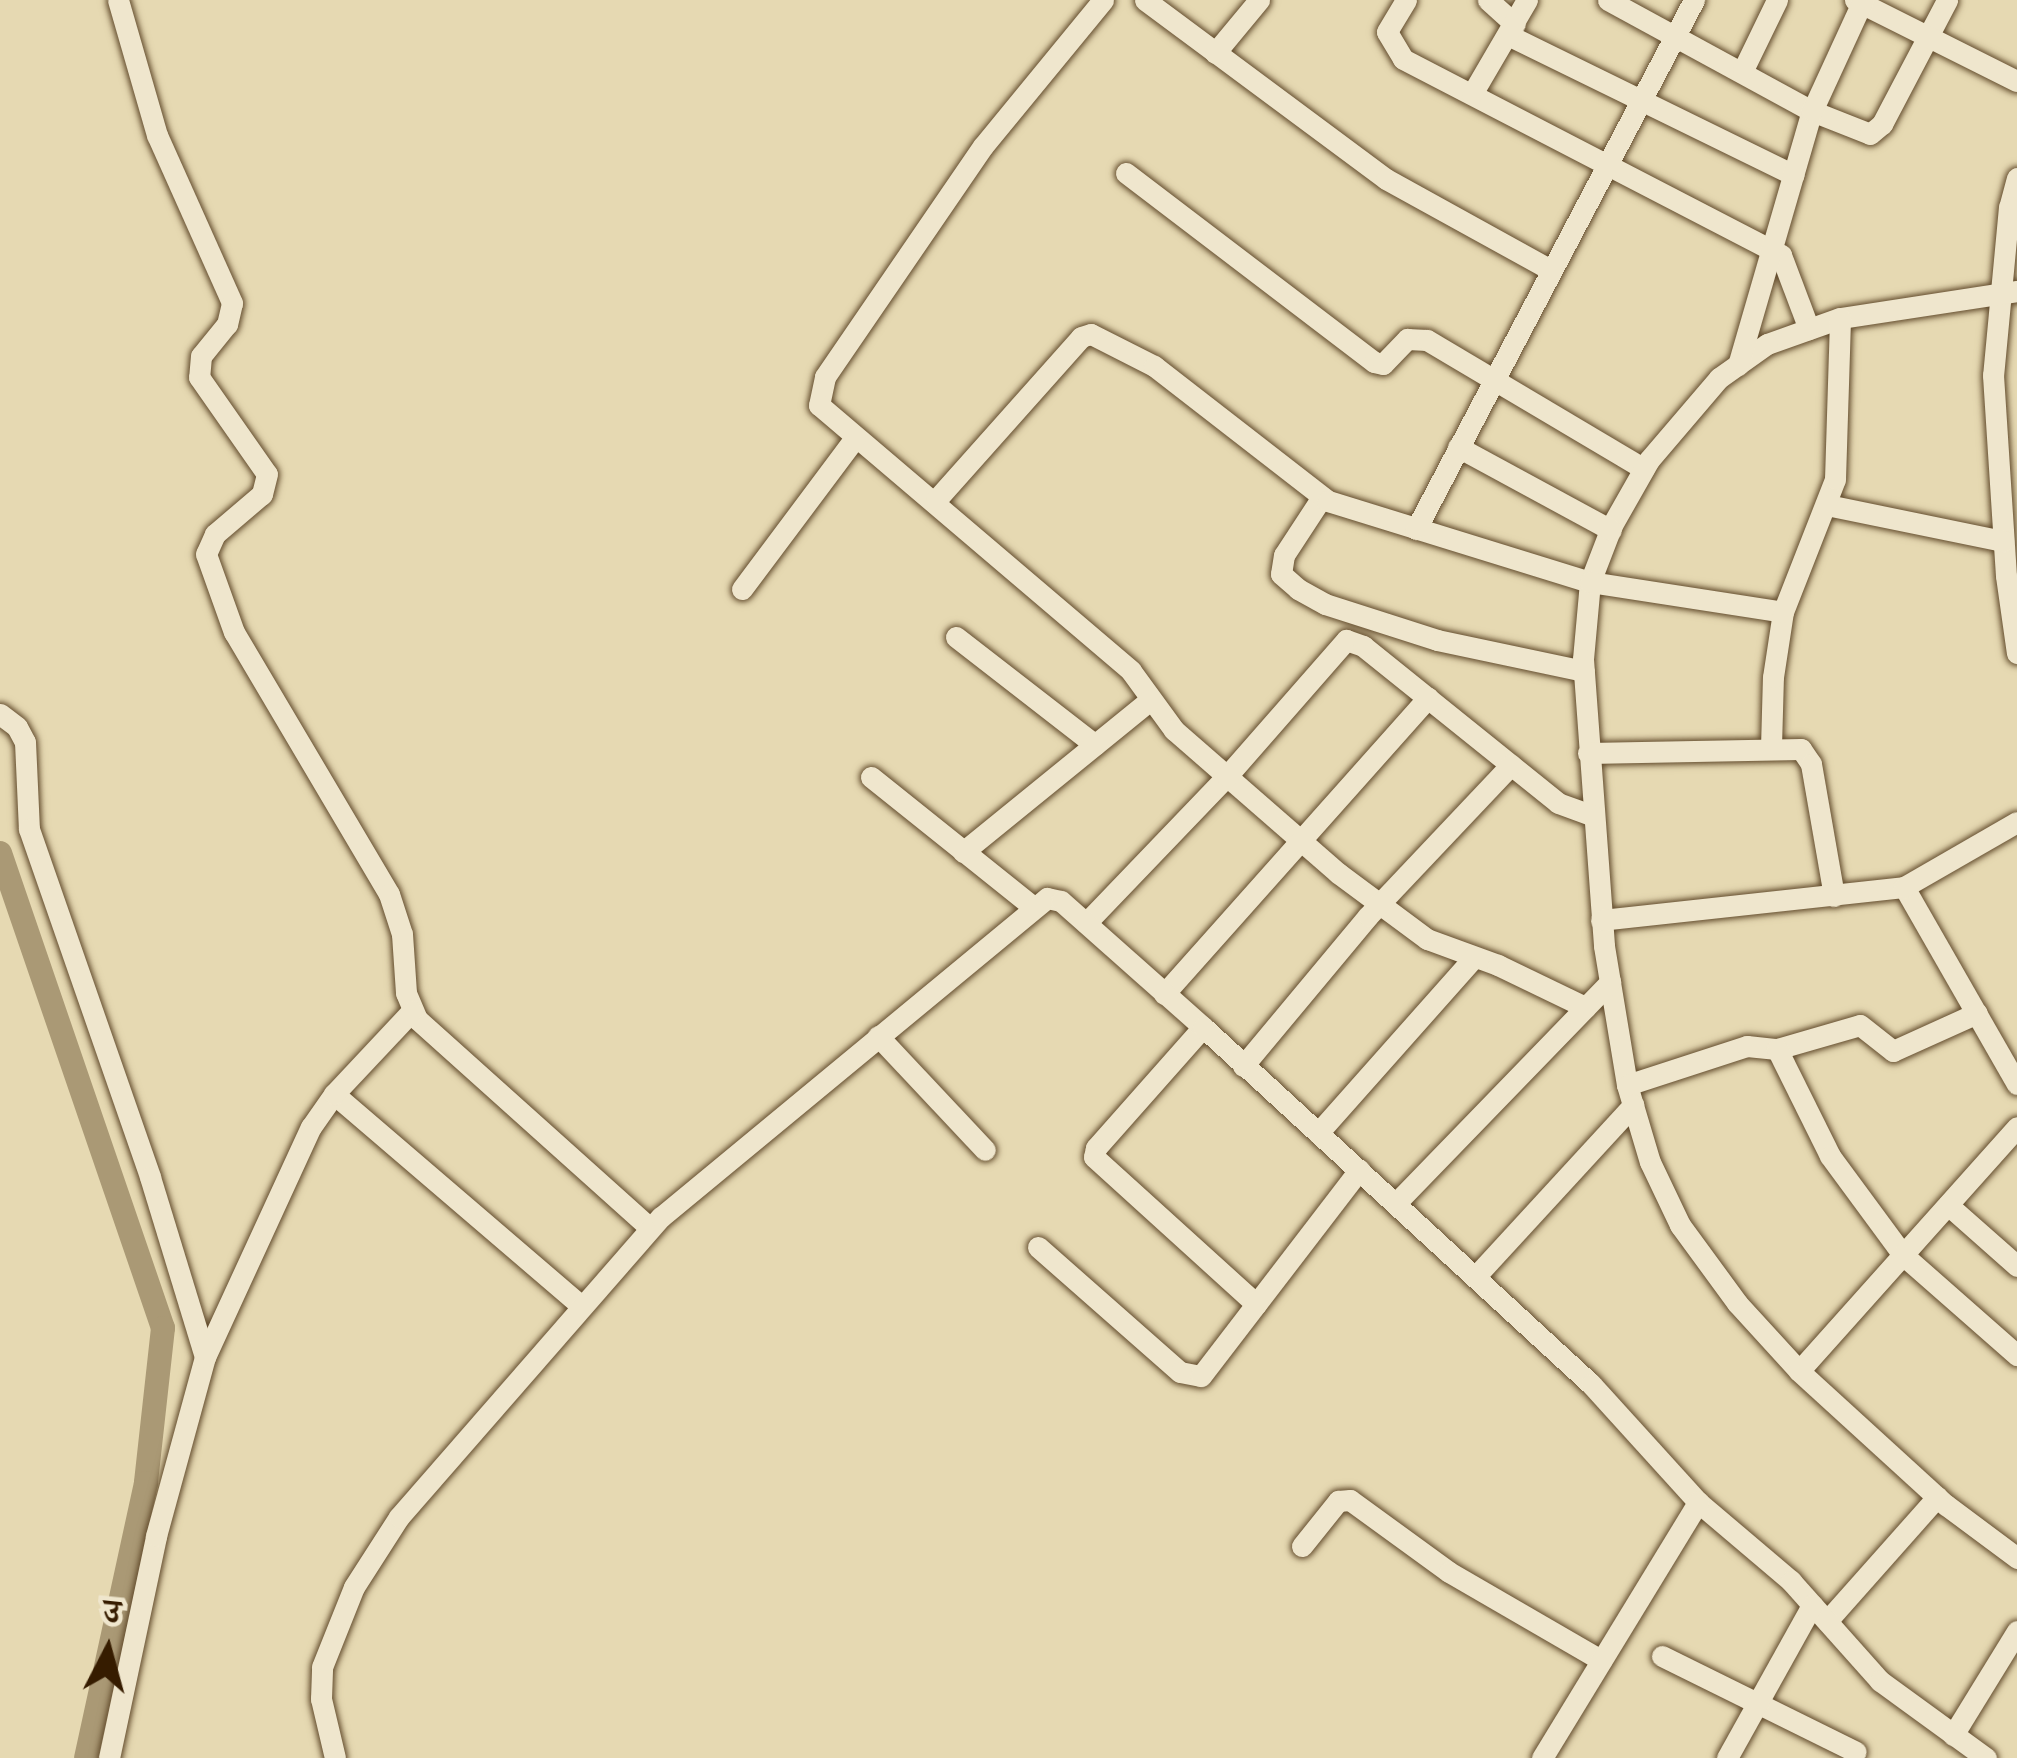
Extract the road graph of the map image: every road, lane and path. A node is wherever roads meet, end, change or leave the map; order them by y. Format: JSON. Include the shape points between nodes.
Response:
{"nodes":[{"id":1,"x":118,"y":0,"type":"edge"},
{"id":2,"x":1102,"y":0,"type":"edge"},
{"id":3,"x":1145,"y":0,"type":"edge"},
{"id":4,"x":1259,"y":0,"type":"edge"},
{"id":5,"x":1406,"y":0,"type":"edge"},
{"id":6,"x":1488,"y":0,"type":"edge"},
{"id":7,"x":1527,"y":0,"type":"edge"},
{"id":8,"x":1608,"y":0,"type":"edge"},
{"id":9,"x":1694,"y":0,"type":"edge"},
{"id":10,"x":1777,"y":0,"type":"edge"},
{"id":11,"x":1946,"y":0,"type":"edge"},
{"id":12,"x":1860,"y":1,"type":"edge"},
{"id":13,"x":1511,"y":29,"type":"junction"},
{"id":14,"x":1677,"y":35,"type":"junction"},
{"id":15,"x":1927,"y":36,"type":"junction"},
{"id":16,"x":1215,"y":53,"type":"junction"},
{"id":17,"x":1743,"y":70,"type":"junction"},
{"id":18,"x":2017,"y":81,"type":"edge"},
{"id":19,"x":1472,"y":94,"type":"junction"},
{"id":20,"x":1643,"y":99,"type":"junction"},
{"id":21,"x":1812,"y":111,"type":"junction"},
{"id":22,"x":1606,"y":161,"type":"junction"},
{"id":23,"x":1126,"y":173,"type":"dead end"},
{"id":24,"x":1794,"y":176,"type":"junction"},
{"id":25,"x":2017,"y":178,"type":"edge"},
{"id":26,"x":1772,"y":249,"type":"junction"},
{"id":27,"x":1549,"y":268,"type":"junction"},
{"id":28,"x":2008,"y":291,"type":"edge"},
{"id":29,"x":1840,"y":318,"type":"junction"},
{"id":30,"x":1808,"y":329,"type":"junction"},
{"id":31,"x":1738,"y":364,"type":"junction"},
{"id":32,"x":1493,"y":377,"type":"junction"},
{"id":33,"x":855,"y":438,"type":"junction"},
{"id":34,"x":1458,"y":447,"type":"junction"},
{"id":35,"x":1644,"y":469,"type":"junction"},
{"id":36,"x":1322,"y":497,"type":"junction"},
{"id":37,"x":936,"y":500,"type":"junction"},
{"id":38,"x":1827,"y":505,"type":"junction"},
{"id":39,"x":1416,"y":529,"type":"junction"},
{"id":40,"x":1611,"y":530,"type":"junction"},
{"id":41,"x":2003,"y":541,"type":"junction"},
{"id":42,"x":1590,"y":582,"type":"junction"},
{"id":43,"x":742,"y":589,"type":"dead end"},
{"id":44,"x":1339,"y":609,"type":"junction"},
{"id":45,"x":1783,"y":611,"type":"junction"},
{"id":46,"x":956,"y":637,"type":"dead end"},
{"id":47,"x":2015,"y":638,"type":"edge"},
{"id":48,"x":1346,"y":640,"type":"junction"},
{"id":49,"x":1584,"y":671,"type":"junction"},
{"id":50,"x":1428,"y":698,"type":"junction"},
{"id":51,"x":1150,"y":700,"type":"junction"},
{"id":52,"x":0,"y":714,"type":"edge"},
{"id":53,"x":1095,"y":745,"type":"junction"},
{"id":54,"x":1771,"y":747,"type":"junction"},
{"id":55,"x":1588,"y":753,"type":"junction"},
{"id":56,"x":1511,"y":765,"type":"junction"},
{"id":57,"x":1227,"y":776,"type":"junction"},
{"id":58,"x":871,"y":777,"type":"dead end"},
{"id":59,"x":1593,"y":816,"type":"junction"},
{"id":60,"x":2017,"y":822,"type":"edge"},
{"id":61,"x":1302,"y":842,"type":"junction"},
{"id":62,"x":963,"y":851,"type":"junction"},
{"id":63,"x":1904,"y":887,"type":"junction"},
{"id":64,"x":1834,"y":896,"type":"junction"},
{"id":65,"x":1380,"y":904,"type":"junction"},
{"id":66,"x":1033,"y":908,"type":"junction"},
{"id":67,"x":1601,"y":920,"type":"junction"},
{"id":68,"x":1085,"y":923,"type":"junction"},
{"id":69,"x":1474,"y":957,"type":"junction"},
{"id":70,"x":1610,"y":982,"type":"junction"},
{"id":71,"x":1164,"y":994,"type":"junction"},
{"id":72,"x":1585,"y":1007,"type":"junction"},
{"id":73,"x":412,"y":1011,"type":"junction"},
{"id":74,"x":1977,"y":1013,"type":"junction"},
{"id":75,"x":1203,"y":1027,"type":"junction"},
{"id":76,"x":878,"y":1036,"type":"junction"},
{"id":77,"x":1778,"y":1049,"type":"junction"},
{"id":78,"x":1244,"y":1066,"type":"junction"},
{"id":79,"x":2017,"y":1084,"type":"edge"},
{"id":80,"x":334,"y":1094,"type":"junction"},
{"id":81,"x":1630,"y":1095,"type":"junction"},
{"id":82,"x":2017,"y":1127,"type":"edge"},
{"id":83,"x":1318,"y":1133,"type":"junction"},
{"id":84,"x":986,"y":1150,"type":"dead end"},
{"id":85,"x":1359,"y":1170,"type":"junction"},
{"id":86,"x":1396,"y":1203,"type":"junction"},
{"id":87,"x":1948,"y":1205,"type":"junction"},
{"id":88,"x":650,"y":1228,"type":"junction"},
{"id":89,"x":1038,"y":1247,"type":"dead end"},
{"id":90,"x":1903,"y":1255,"type":"junction"},
{"id":91,"x":2017,"y":1265,"type":"edge"},
{"id":92,"x":1475,"y":1276,"type":"junction"},
{"id":93,"x":1256,"y":1304,"type":"junction"},
{"id":94,"x":581,"y":1306,"type":"junction"},
{"id":95,"x":2017,"y":1355,"type":"edge"},
{"id":96,"x":205,"y":1357,"type":"junction"},
{"id":97,"x":1799,"y":1371,"type":"junction"},
{"id":98,"x":1937,"y":1497,"type":"junction"},
{"id":99,"x":1698,"y":1502,"type":"junction"},
{"id":100,"x":1302,"y":1546,"type":"dead end"},
{"id":101,"x":2017,"y":1558,"type":"edge"},
{"id":102,"x":1820,"y":1614,"type":"junction"},
{"id":103,"x":2017,"y":1631,"type":"edge"},
{"id":104,"x":1663,"y":1656,"type":"dead end"},
{"id":105,"x":1601,"y":1660,"type":"junction"},
{"id":106,"x":1757,"y":1702,"type":"junction"},
{"id":107,"x":1953,"y":1735,"type":"junction"},
{"id":108,"x":1856,"y":1752,"type":"dead end"},
{"id":109,"x":109,"y":1758,"type":"edge"},
{"id":110,"x":335,"y":1758,"type":"edge"},
{"id":111,"x":1542,"y":1758,"type":"edge"},
{"id":112,"x":1727,"y":1758,"type":"edge"},
{"id":113,"x":1986,"y":1758,"type":"edge"}],
"edges":[{"from":1,"to":73,"type":"street","via":[[157,135],[232,303],[227,324],[201,356],[199,377],[267,475],[255,503],[209,541],[207,567],[234,632],[389,894]]},
{"from":2,"to":33,"type":"street","via":[[994,130],[825,377],[819,405]]},
{"from":3,"to":16,"type":"street"},
{"from":4,"to":16,"type":"street"},
{"from":5,"to":19,"type":"street","via":[[1390,20],[1391,46]]},
{"from":6,"to":13,"type":"street"},
{"from":7,"to":13,"type":"street"},
{"from":8,"to":14,"type":"street"},
{"from":9,"to":14,"type":"street"},
{"from":10,"to":17,"type":"street"},
{"from":11,"to":15,"type":"street"},
{"from":12,"to":15,"type":"street"},
{"from":12,"to":21,"type":"street"},
{"from":13,"to":19,"type":"street"},
{"from":13,"to":20,"type":"street"},
{"from":14,"to":17,"type":"street"},
{"from":14,"to":20,"type":"street"},
{"from":15,"to":18,"type":"street"},
{"from":15,"to":21,"type":"street","via":[[1873,132]]},
{"from":16,"to":27,"type":"street","via":[[1386,179]]},
{"from":17,"to":21,"type":"street"},
{"from":19,"to":22,"type":"street"},
{"from":20,"to":22,"type":"street"},
{"from":20,"to":24,"type":"street"},
{"from":21,"to":24,"type":"street"},
{"from":22,"to":26,"type":"street"},
{"from":22,"to":27,"type":"street"},
{"from":23,"to":32,"type":"street","via":[[1374,362],[1421,339]]},
{"from":24,"to":26,"type":"street"},
{"from":25,"to":28,"type":"street"},
{"from":26,"to":30,"type":"street","via":[[1787,262]]},
{"from":26,"to":31,"type":"street"},
{"from":27,"to":32,"type":"street"},
{"from":28,"to":29,"type":"street"},
{"from":28,"to":41,"type":"street","via":[[1993,375]]},
{"from":29,"to":30,"type":"street"},
{"from":29,"to":38,"type":"street","via":[[1835,478]]},
{"from":30,"to":31,"type":"street"},
{"from":31,"to":35,"type":"street"},
{"from":32,"to":34,"type":"street"},
{"from":32,"to":35,"type":"street"},
{"from":33,"to":37,"type":"street"},
{"from":33,"to":43,"type":"street"},
{"from":34,"to":39,"type":"street"},
{"from":34,"to":40,"type":"street"},
{"from":35,"to":40,"type":"street"},
{"from":36,"to":37,"type":"street","via":[[1154,366],[1091,334]]},
{"from":36,"to":39,"type":"street"},
{"from":36,"to":44,"type":"street","via":[[1284,555],[1281,574]]},
{"from":37,"to":51,"type":"street","via":[[1131,671]]},
{"from":38,"to":41,"type":"street"},
{"from":38,"to":45,"type":"street"},
{"from":39,"to":42,"type":"street"},
{"from":40,"to":42,"type":"street"},
{"from":41,"to":47,"type":"street"},
{"from":42,"to":45,"type":"street"},
{"from":42,"to":49,"type":"street"},
{"from":44,"to":48,"type":"street"},
{"from":44,"to":49,"type":"street","via":[[1437,640]]},
{"from":45,"to":54,"type":"street"},
{"from":46,"to":53,"type":"street"},
{"from":48,"to":50,"type":"street"},
{"from":48,"to":57,"type":"street"},
{"from":49,"to":55,"type":"street"},
{"from":50,"to":56,"type":"street"},
{"from":50,"to":61,"type":"street"},
{"from":51,"to":53,"type":"street"},
{"from":51,"to":57,"type":"street"},
{"from":52,"to":96,"type":"street","via":[[25,742],[28,829]]},
{"from":53,"to":62,"type":"street"},
{"from":54,"to":55,"type":"street"},
{"from":54,"to":64,"type":"street","via":[[1808,755]]},
{"from":55,"to":59,"type":"street"},
{"from":56,"to":59,"type":"street","via":[[1558,803]]},
{"from":56,"to":65,"type":"street"},
{"from":57,"to":61,"type":"street"},
{"from":57,"to":68,"type":"street"},
{"from":58,"to":62,"type":"street"},
{"from":59,"to":67,"type":"street"},
{"from":60,"to":63,"type":"street"},
{"from":61,"to":65,"type":"street"},
{"from":61,"to":71,"type":"street"},
{"from":62,"to":66,"type":"street"},
{"from":63,"to":64,"type":"street"},
{"from":63,"to":74,"type":"street"},
{"from":64,"to":67,"type":"street"},
{"from":65,"to":69,"type":"street","via":[[1427,939]]},
{"from":65,"to":78,"type":"street"},
{"from":66,"to":68,"type":"street","via":[[1054,898]]},
{"from":66,"to":76,"type":"street"},
{"from":67,"to":70,"type":"street"},
{"from":68,"to":71,"type":"street"},
{"from":69,"to":72,"type":"street"},
{"from":69,"to":83,"type":"street"},
{"from":70,"to":72,"type":"street"},
{"from":70,"to":81,"type":"street"},
{"from":71,"to":75,"type":"street"},
{"from":72,"to":86,"type":"street"},
{"from":73,"to":80,"type":"street"},
{"from":73,"to":88,"type":"street"},
{"from":74,"to":77,"type":"street","via":[[1893,1051],[1860,1025]]},
{"from":74,"to":79,"type":"street"},
{"from":75,"to":78,"type":"street"},
{"from":75,"to":93,"type":"street","via":[[1094,1157]]},
{"from":76,"to":84,"type":"street"},
{"from":76,"to":88,"type":"street"},
{"from":77,"to":81,"type":"street","via":[[1748,1046]]},
{"from":77,"to":90,"type":"street","via":[[1830,1156]]},
{"from":78,"to":83,"type":"street"},
{"from":80,"to":94,"type":"street"},
{"from":80,"to":96,"type":"street","via":[[311,1126]]},
{"from":81,"to":92,"type":"street"},
{"from":81,"to":97,"type":"street","via":[[1680,1225]]},
{"from":82,"to":87,"type":"street"},
{"from":83,"to":85,"type":"street"},
{"from":85,"to":86,"type":"street"},
{"from":85,"to":93,"type":"street"},
{"from":86,"to":92,"type":"street"},
{"from":87,"to":90,"type":"street"},
{"from":87,"to":91,"type":"street"},
{"from":88,"to":94,"type":"street"},
{"from":89,"to":93,"type":"street","via":[[1190,1377],[1207,1371]]},
{"from":90,"to":95,"type":"street"},
{"from":90,"to":97,"type":"street"},
{"from":92,"to":99,"type":"street","via":[[1611,1403]]},
{"from":94,"to":110,"type":"street","via":[[398,1517],[354,1587],[322,1666]]},
{"from":96,"to":109,"type":"street","via":[[156,1535]]},
{"from":97,"to":98,"type":"street"},
{"from":98,"to":101,"type":"street"},
{"from":98,"to":102,"type":"street"},
{"from":99,"to":102,"type":"street"},
{"from":99,"to":105,"type":"street"},
{"from":100,"to":105,"type":"street","via":[[1338,1501],[1350,1500],[1449,1572]]},
{"from":102,"to":106,"type":"street"},
{"from":102,"to":107,"type":"street","via":[[1889,1689]]},
{"from":103,"to":107,"type":"street"},
{"from":104,"to":106,"type":"street"},
{"from":105,"to":111,"type":"street"},
{"from":106,"to":108,"type":"street"},
{"from":106,"to":112,"type":"street"},
{"from":107,"to":113,"type":"street"}]}
